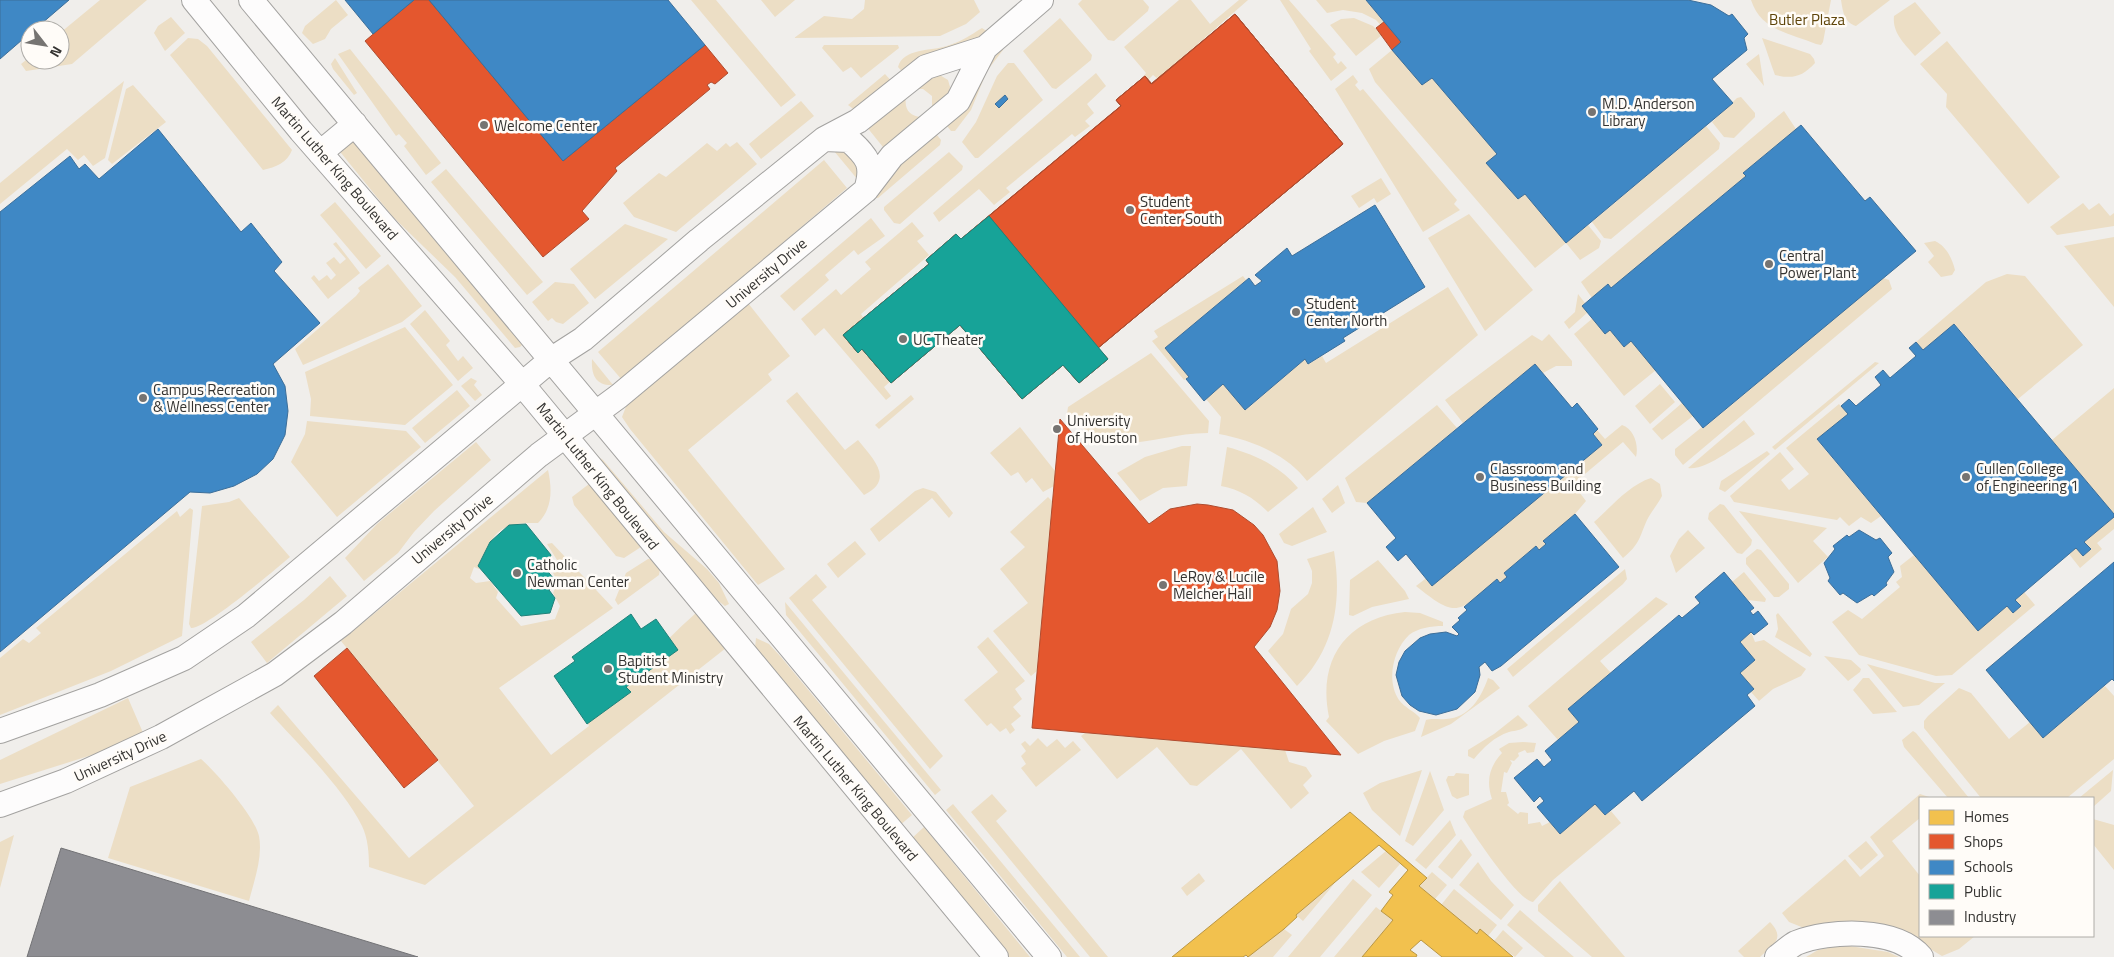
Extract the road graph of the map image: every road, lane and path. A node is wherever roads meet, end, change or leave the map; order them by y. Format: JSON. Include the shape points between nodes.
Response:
{"nodes":[{"id":1,"x":194,"y":0,"type":"edge"},
{"id":2,"x":251,"y":0,"type":"edge"},
{"id":3,"x":1042,"y":0,"type":"edge"},
{"id":4,"x":985,"y":48,"type":"junction"},
{"id":5,"x":926,"y":67,"type":"junction"},
{"id":6,"x":958,"y":101,"type":"junction"},
{"id":7,"x":355,"y":124,"type":"junction"},
{"id":8,"x":824,"y":139,"type":"junction"},
{"id":9,"x":320,"y":153,"type":"junction"},
{"id":10,"x":866,"y":190,"type":"junction"},
{"id":11,"x":552,"y":359,"type":"junction"},
{"id":12,"x":522,"y":384,"type":"junction"},
{"id":13,"x":597,"y":413,"type":"junction"},
{"id":14,"x":565,"y":436,"type":"junction"},
{"id":15,"x":0,"y":731,"type":"edge"},
{"id":16,"x":0,"y":805,"type":"edge"},
{"id":17,"x":996,"y":957,"type":"edge"},
{"id":18,"x":1049,"y":957,"type":"edge"},
{"id":19,"x":1778,"y":957,"type":"edge"},
{"id":20,"x":1922,"y":957,"type":"edge"}],
"edges":[{"from":1,"to":9,"type":"street","name":"Martin Luther King Boulevard"},
{"from":2,"to":7,"type":"street"},
{"from":3,"to":4,"type":"street","name":"University Drive"},
{"from":4,"to":5,"type":"street","name":"University Drive"},
{"from":4,"to":6,"type":"street","name":"University Drive"},
{"from":5,"to":6,"type":"street","via":[[943,68],[952,75],[960,85]]},
{"from":5,"to":8,"type":"street","name":"University Drive","via":[[858,121]]},
{"from":6,"to":10,"type":"street","name":"University Drive","via":[[892,156]]},
{"from":7,"to":9,"type":"street"},
{"from":7,"to":11,"type":"street"},
{"from":8,"to":10,"type":"street","via":[[849,140],[866,155],[870,175]]},
{"from":8,"to":11,"type":"street","name":"University Drive","via":[[583,339]]},
{"from":9,"to":12,"type":"street","name":"Martin Luther King Boulevard"},
{"from":10,"to":13,"type":"street","name":"University Drive"},
{"from":11,"to":12,"type":"street","name":"University Drive"},
{"from":11,"to":13,"type":"street"},
{"from":12,"to":14,"type":"street","name":"Martin Luther King Boulevard"},
{"from":12,"to":15,"type":"street","name":"University Drive","via":[[246,616],[184,658],[100,695]]},
{"from":13,"to":14,"type":"street","name":"University Drive"},
{"from":13,"to":18,"type":"street"},
{"from":14,"to":16,"type":"street","name":"University Drive","via":[[342,623],[275,674],[161,737],[66,781]]},
{"from":14,"to":17,"type":"street","name":"Martin Luther King Boulevard"},
{"from":19,"to":20,"type":"street","via":[[1795,944],[1836,932],[1899,942]]}]}
